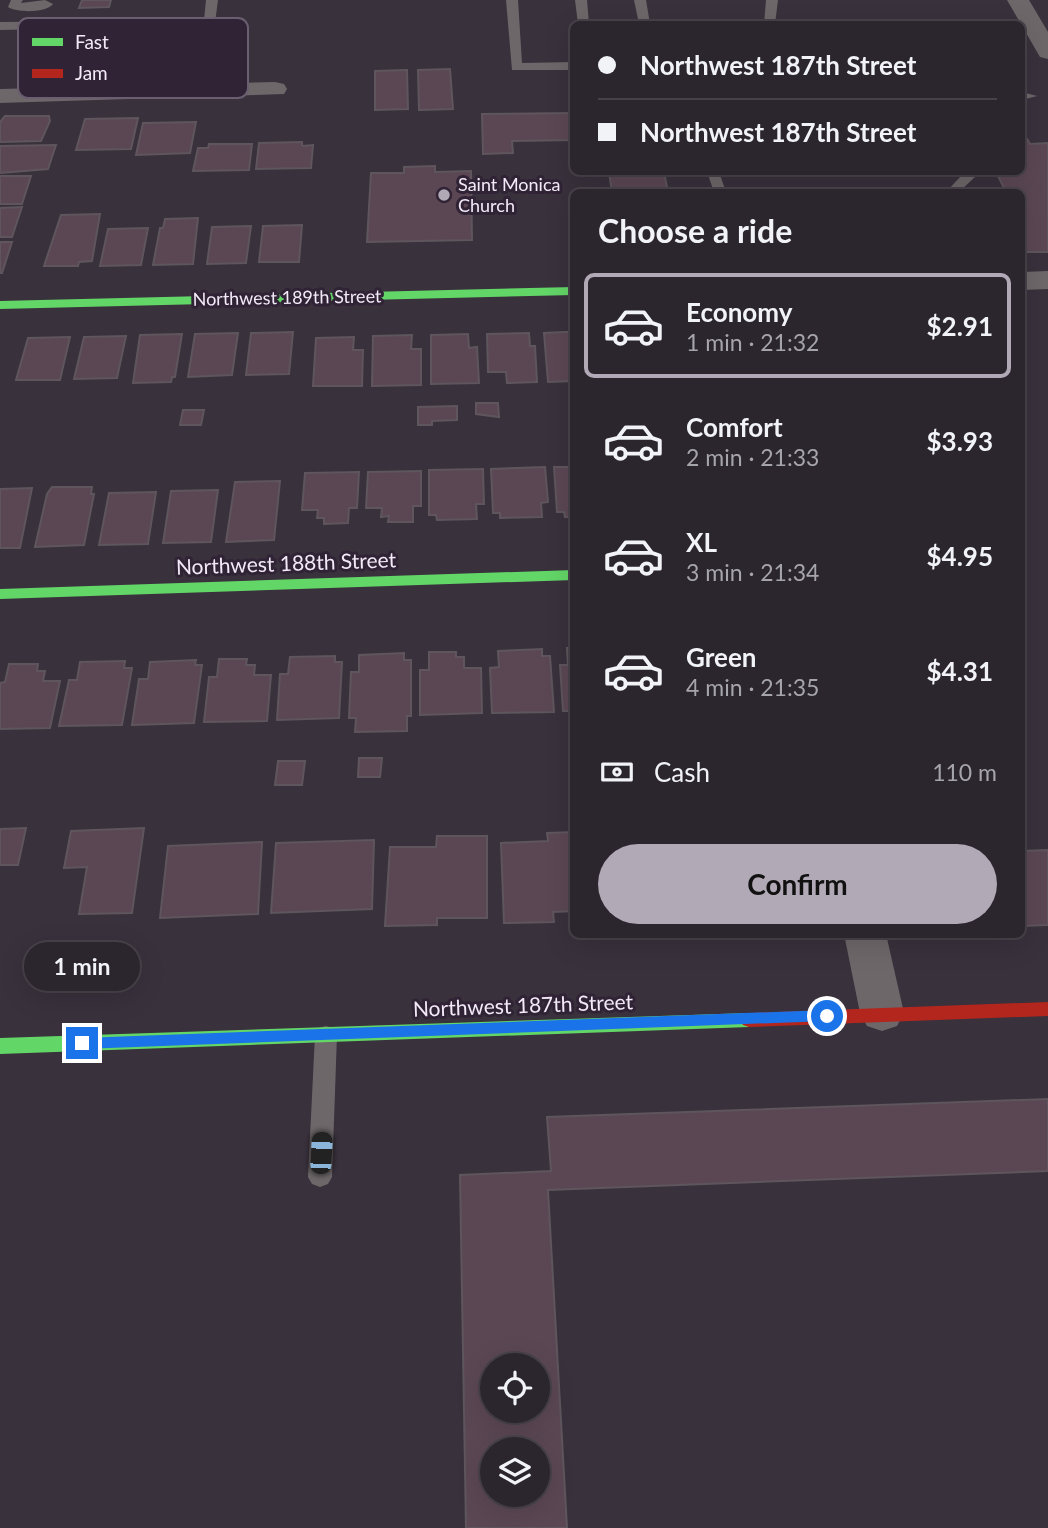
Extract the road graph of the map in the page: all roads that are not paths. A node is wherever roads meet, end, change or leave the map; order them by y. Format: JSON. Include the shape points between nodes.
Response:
{"nodes":[{"id":1,"x":17,"y":0,"type":"edge"},
{"id":2,"x":212,"y":0,"type":"edge"},
{"id":3,"x":513,"y":0,"type":"edge"},
{"id":4,"x":581,"y":0,"type":"edge"},
{"id":5,"x":640,"y":0,"type":"edge"},
{"id":6,"x":772,"y":0,"type":"edge"},
{"id":7,"x":1018,"y":0,"type":"edge"},
{"id":8,"x":46,"y":3,"type":"edge"},
{"id":9,"x":210,"y":18,"type":"edge"},
{"id":10,"x":584,"y":21,"type":"edge"},
{"id":11,"x":644,"y":21,"type":"edge"},
{"id":12,"x":770,"y":21,"type":"edge"},
{"id":13,"x":0,"y":26,"type":"edge"},
{"id":14,"x":18,"y":26,"type":"edge"},
{"id":15,"x":1048,"y":52,"type":"edge"},
{"id":16,"x":570,"y":66,"type":"edge"},
{"id":17,"x":275,"y":89,"type":"dead end"},
{"id":18,"x":248,"y":90,"type":"edge"},
{"id":19,"x":0,"y":96,"type":"edge"},
{"id":20,"x":18,"y":96,"type":"edge"},
{"id":21,"x":968,"y":175,"type":"edge"},
{"id":22,"x":955,"y":189,"type":"edge"},
{"id":23,"x":1048,"y":280,"type":"edge"},
{"id":24,"x":1025,"y":281,"type":"edge"},
{"id":25,"x":570,"y":290,"type":"edge"},
{"id":26,"x":0,"y":305,"type":"edge"},
{"id":27,"x":570,"y":575,"type":"edge"},
{"id":28,"x":0,"y":594,"type":"edge"},
{"id":29,"x":866,"y":938,"type":"edge"},
{"id":30,"x":1048,"y":1009,"type":"edge"},
{"id":31,"x":882,"y":1013,"type":"junction"},
{"id":32,"x":326,"y":1035,"type":"junction"},
{"id":33,"x":0,"y":1046,"type":"edge"},
{"id":34,"x":320,"y":1177,"type":"dead end"}],
"edges":[{"from":1,"to":8,"type":"lane","via":[[14,7]]},
{"from":2,"to":9,"type":"lane"},
{"from":3,"to":16,"type":"lane","via":[[516,67]]},
{"from":4,"to":10,"type":"lane"},
{"from":5,"to":11,"type":"lane"},
{"from":6,"to":12,"type":"lane"},
{"from":7,"to":15,"type":"street"},
{"from":13,"to":14,"type":"lane"},
{"from":17,"to":18,"type":"street"},
{"from":19,"to":20,"type":"street"},
{"from":21,"to":22,"type":"lane"},
{"from":23,"to":24,"type":"street"},
{"from":25,"to":26,"type":"street","name":"Northwest 189th Street"},
{"from":27,"to":28,"type":"street","name":"Northwest 188th Street"},
{"from":29,"to":31,"type":"street"},
{"from":30,"to":31,"type":"street","name":"Northwest 187th Street"},
{"from":31,"to":32,"type":"street","name":"Northwest 187th Street"},
{"from":32,"to":33,"type":"street","name":"Northwest 187th Street"},
{"from":32,"to":34,"type":"lane"}]}
